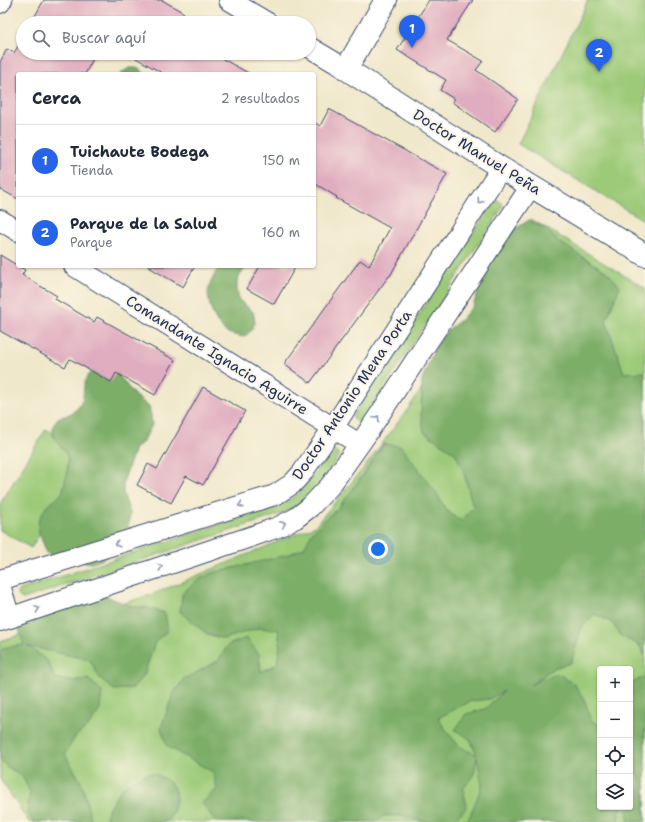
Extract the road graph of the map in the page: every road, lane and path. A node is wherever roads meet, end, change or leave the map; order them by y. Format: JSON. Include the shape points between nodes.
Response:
{"nodes":[{"id":1,"x":2,"y":0,"type":"edge"},
{"id":2,"x":229,"y":0,"type":"edge"},
{"id":3,"x":386,"y":0,"type":"edge"},
{"id":4,"x":0,"y":3,"type":"edge"},
{"id":5,"x":256,"y":16,"type":"edge"},
{"id":6,"x":316,"y":51,"type":"edge"},
{"id":7,"x":346,"y":69,"type":"junction"},
{"id":8,"x":501,"y":168,"type":"junction"},
{"id":9,"x":530,"y":186,"type":"junction"},
{"id":10,"x":0,"y":220,"type":"edge"},
{"id":11,"x":16,"y":230,"type":"edge"},
{"id":12,"x":645,"y":255,"type":"edge"},
{"id":13,"x":77,"y":268,"type":"edge"},
{"id":14,"x":333,"y":428,"type":"junction"},
{"id":15,"x":359,"y":444,"type":"junction"},
{"id":16,"x":0,"y":580,"type":"edge"},
{"id":17,"x":0,"y":585,"type":"edge"},
{"id":18,"x":5,"y":619,"type":"edge"}],
"edges":[{"from":1,"to":4,"type":"street"},
{"from":2,"to":5,"type":"street"},
{"from":3,"to":7,"type":"street"},
{"from":6,"to":7,"type":"street","name":"Doctor Manuel Peña"},
{"from":7,"to":8,"type":"street","name":"Doctor Manuel Peña"},
{"from":8,"to":9,"type":"street","name":"Doctor Manuel Peña"},
{"from":8,"to":14,"type":"street","name":"Doctor Antonio Mena Porta","one_way":true},
{"from":9,"to":12,"type":"street","name":"Doctor Manuel Peña"},
{"from":15,"to":9,"type":"street","one_way":true},
{"from":10,"to":11,"type":"street"},
{"from":13,"to":14,"type":"street","name":"Comandante Ignacio Aguirre"},
{"from":14,"to":15,"type":"street","name":"Comandante Ignacio Aguirre"},
{"from":14,"to":16,"type":"street","name":"Doctor Antonio Mena Porta","one_way":true,"via":[[302,473],[292,484],[275,495]]},
{"from":18,"to":15,"type":"street","one_way":true,"via":[[278,527],[296,518],[330,486]]},
{"from":17,"to":18,"type":"street"}]}
